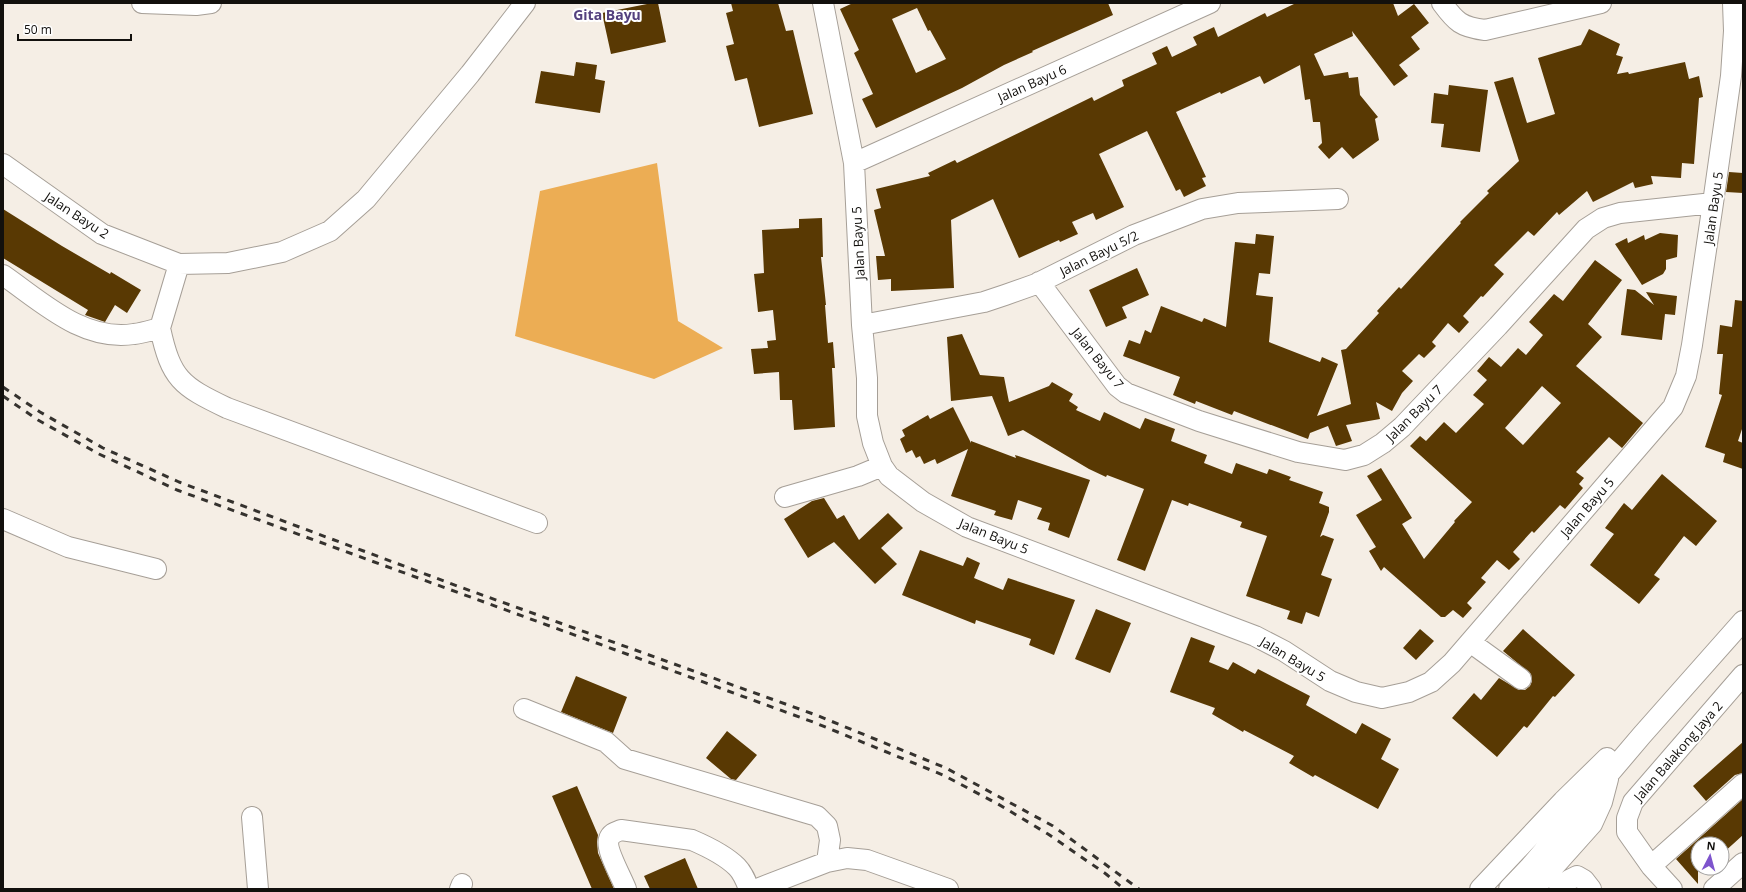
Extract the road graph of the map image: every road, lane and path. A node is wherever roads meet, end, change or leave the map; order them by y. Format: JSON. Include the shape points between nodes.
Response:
{"nodes":[{"id":1,"x":142,"y":3,"type":"edge"},
{"id":2,"x":211,"y":3,"type":"edge"},
{"id":3,"x":525,"y":3,"type":"edge"},
{"id":4,"x":824,"y":3,"type":"edge"},
{"id":5,"x":1210,"y":3,"type":"edge"},
{"id":6,"x":1442,"y":3,"type":"edge"},
{"id":7,"x":1601,"y":3,"type":"edge"},
{"id":8,"x":1733,"y":3,"type":"edge"},
{"id":9,"x":854,"y":163,"type":"junction"},
{"id":10,"x":3,"y":164,"type":"edge"},
{"id":11,"x":1338,"y":199,"type":"dead end"},
{"id":12,"x":1713,"y":203,"type":"junction"},
{"id":13,"x":179,"y":264,"type":"junction"},
{"id":14,"x":3,"y":276,"type":"edge"},
{"id":15,"x":1039,"y":282,"type":"junction"},
{"id":16,"x":862,"y":325,"type":"junction"},
{"id":17,"x":160,"y":328,"type":"junction"},
{"id":18,"x":882,"y":466,"type":"junction"},
{"id":19,"x":785,"y":497,"type":"dead end"},
{"id":20,"x":3,"y":519,"type":"edge"},
{"id":21,"x":537,"y":523,"type":"dead end"},
{"id":22,"x":156,"y":568,"type":"dead end"},
{"id":23,"x":1743,"y":621,"type":"edge"},
{"id":24,"x":1470,"y":642,"type":"junction"},
{"id":25,"x":1743,"y":675,"type":"edge"},
{"id":26,"x":1521,"y":679,"type":"dead end"},
{"id":27,"x":524,"y":709,"type":"dead end"},
{"id":28,"x":1642,"y":735,"type":"junction"},
{"id":29,"x":1609,"y":773,"type":"junction"},
{"id":30,"x":1743,"y":784,"type":"edge"},
{"id":31,"x":252,"y":817,"type":"dead end"},
{"id":32,"x":827,"y":862,"type":"junction"},
{"id":33,"x":1743,"y":863,"type":"edge"},
{"id":34,"x":1652,"y":866,"type":"junction"},
{"id":35,"x":258,"y":889,"type":"edge"},
{"id":36,"x":626,"y":889,"type":"edge"},
{"id":37,"x":749,"y":889,"type":"edge"},
{"id":38,"x":757,"y":889,"type":"edge"},
{"id":39,"x":948,"y":889,"type":"edge"},
{"id":40,"x":1480,"y":889,"type":"edge"},
{"id":41,"x":1509,"y":889,"type":"edge"},
{"id":42,"x":1534,"y":889,"type":"edge"},
{"id":43,"x":1559,"y":889,"type":"edge"},
{"id":44,"x":1592,"y":889,"type":"edge"},
{"id":45,"x":1672,"y":889,"type":"edge"},
{"id":46,"x":1714,"y":889,"type":"edge"}],
"edges":[{"from":1,"to":2,"type":"street"},
{"from":3,"to":13,"type":"street","via":[[366,200],[330,230],[282,252],[228,263]]},
{"from":4,"to":9,"type":"street","name":"Jalan Bayu 5"},
{"from":5,"to":9,"type":"street","name":"Jalan Bayu 6"},
{"from":6,"to":7,"type":"street","via":[[1452,18],[1468,28],[1485,30]]},
{"from":8,"to":12,"type":"street","name":"Jalan Bayu 5","via":[[1731,76]]},
{"from":9,"to":16,"type":"street","name":"Jalan Bayu 5"},
{"from":10,"to":13,"type":"street","name":"Jalan Bayu 2","via":[[102,234]]},
{"from":11,"to":15,"type":"street","name":"Jalan Bayu 5/2","via":[[1238,203],[1202,209],[1134,235]]},
{"from":12,"to":15,"type":"street","name":"Jalan Bayu 7","via":[[1620,213],[1603,218],[1586,229],[1402,427],[1364,455],[1345,460],[1298,452],[1199,421],[1126,393],[1117,386]]},
{"from":12,"to":24,"type":"street","name":"Jalan Bayu 5","via":[[1686,376],[1673,407]]},
{"from":13,"to":17,"type":"street"},
{"from":14,"to":17,"type":"street","via":[[75,325],[88,330],[102,334],[133,335]]},
{"from":15,"to":16,"type":"street","name":"Jalan Bayu 5/2","via":[[984,302]]},
{"from":16,"to":18,"type":"street","name":"Jalan Bayu 5","via":[[867,378],[867,416],[873,443]]},
{"from":17,"to":21,"type":"street","via":[[166,353],[177,376],[196,393]]},
{"from":18,"to":19,"type":"street","via":[[858,476]]},
{"from":18,"to":24,"type":"street","name":"Jalan Bayu 5","via":[[889,476],[923,502],[967,527],[1255,636],[1284,651],[1330,681],[1356,692],[1382,698],[1409,692],[1430,682],[1452,663]]},
{"from":20,"to":22,"type":"street","via":[[68,547]]},
{"from":23,"to":28,"type":"street"},
{"from":24,"to":26,"type":"street"},
{"from":25,"to":34,"type":"street","name":"Jalan Balakong Jaya 2","via":[[1633,802],[1627,818],[1627,832]]},
{"from":27,"to":32,"type":"street","via":[[606,742],[625,759],[817,816],[827,826],[830,840]]},
{"from":28,"to":29,"type":"street"},
{"from":28,"to":40,"type":"street","via":[[1613,752]]},
{"from":29,"to":41,"type":"street"},
{"from":29,"to":42,"type":"street","via":[[1602,802],[1592,824]]},
{"from":30,"to":34,"type":"street"},
{"from":31,"to":35,"type":"street"},
{"from":32,"to":38,"type":"street"},
{"from":32,"to":39,"type":"street","via":[[847,858],[867,860]]},
{"from":33,"to":46,"type":"street"},
{"from":34,"to":45,"type":"street","name":"Jalan Balakong Jaya 2"},
{"from":36,"to":37,"type":"street","via":[[608,847],[609,838],[621,830],[692,840],[701,844],[736,866],[744,876]]},
{"from":43,"to":44,"type":"street","via":[[1568,880],[1577,876]]}]}
